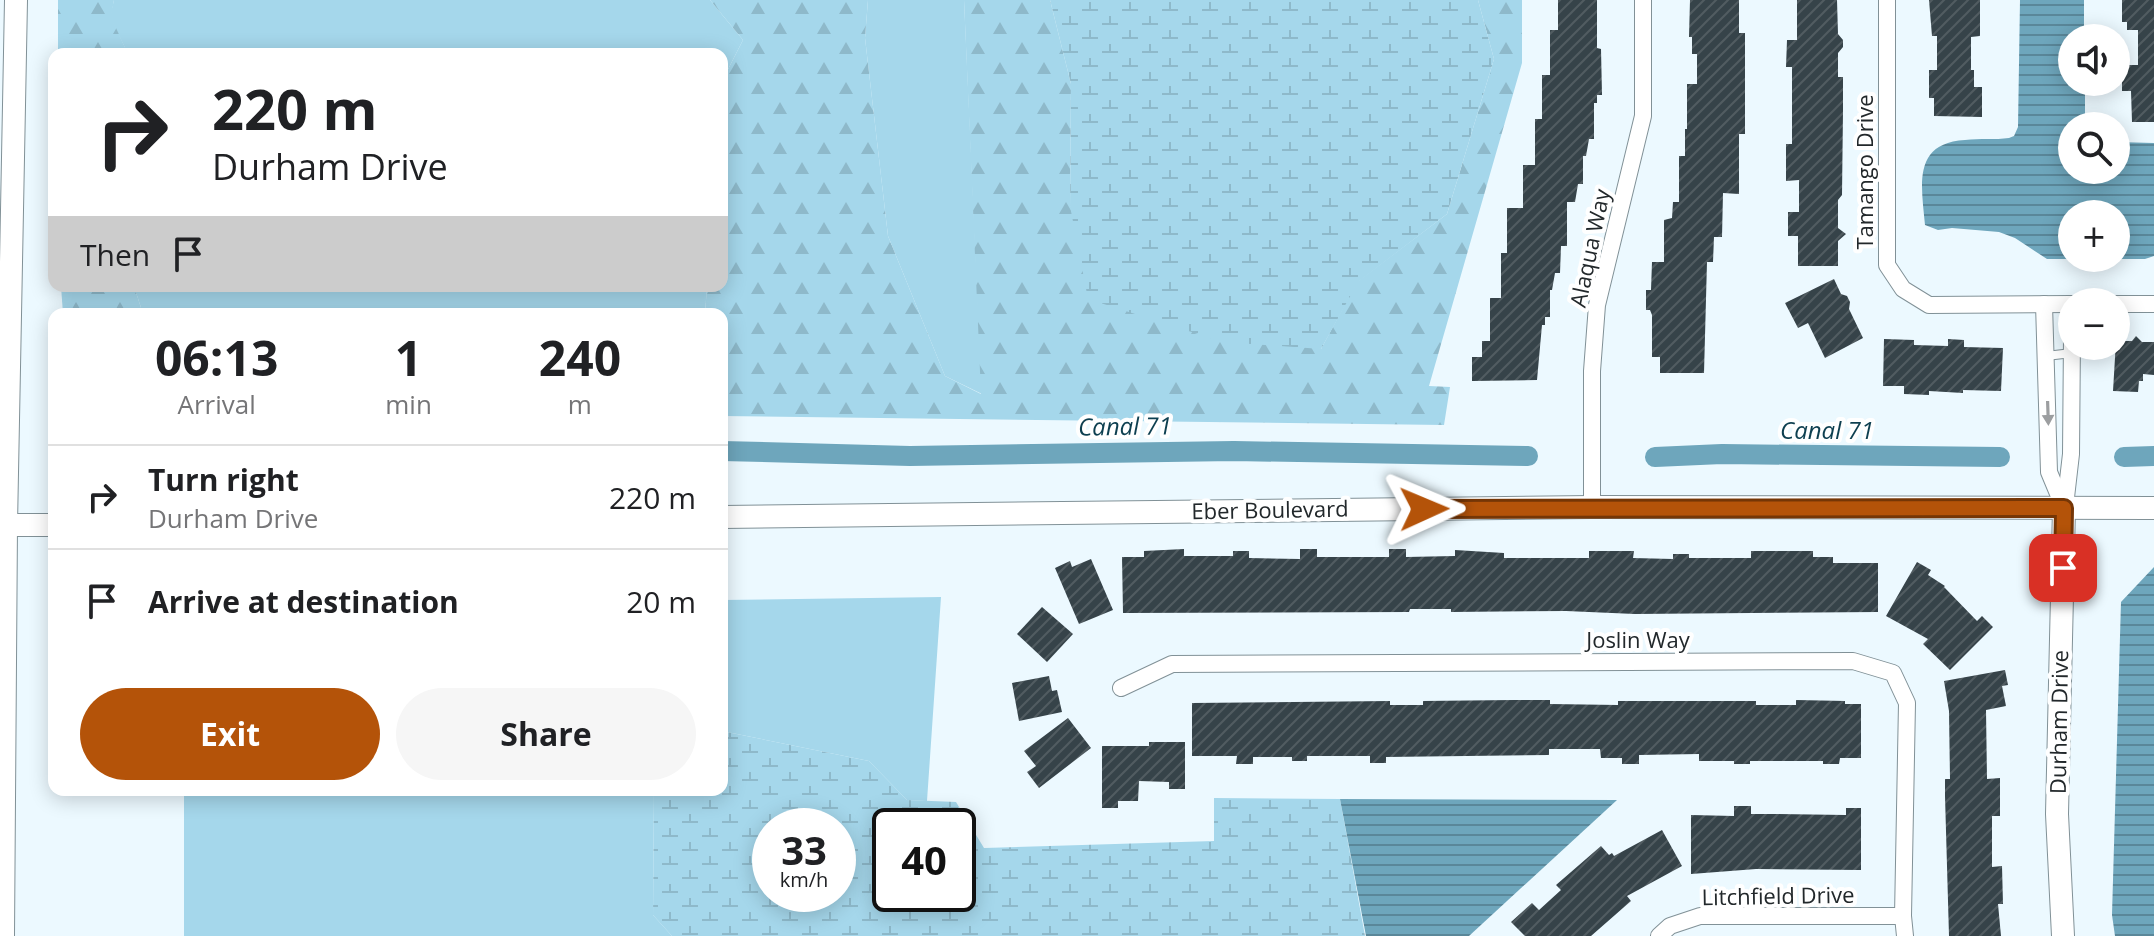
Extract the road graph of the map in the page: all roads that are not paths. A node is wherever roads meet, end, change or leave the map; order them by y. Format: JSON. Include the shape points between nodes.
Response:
{"nodes":[{"id":1,"x":16,"y":0,"type":"edge"},
{"id":2,"x":1643,"y":0,"type":"edge"},
{"id":3,"x":1887,"y":0,"type":"edge"},
{"id":4,"x":2044,"y":304,"type":"junction"},
{"id":5,"x":2058,"y":304,"type":"edge"},
{"id":6,"x":2130,"y":304,"type":"edge"},
{"id":7,"x":2154,"y":304,"type":"edge"},
{"id":8,"x":2058,"y":351,"type":"edge"},
{"id":9,"x":2046,"y":356,"type":"junction"},
{"id":10,"x":2072,"y":360,"type":"edge"},
{"id":11,"x":1592,"y":507,"type":"junction"},
{"id":12,"x":2064,"y":508,"type":"junction"},
{"id":13,"x":2154,"y":508,"type":"edge"},
{"id":14,"x":728,"y":517,"type":"edge"},
{"id":15,"x":3,"y":525,"type":"edge"},
{"id":16,"x":48,"y":525,"type":"edge"},
{"id":17,"x":1121,"y":688,"type":"dead end"},
{"id":18,"x":1903,"y":916,"type":"junction"},
{"id":19,"x":3,"y":936,"type":"edge"},
{"id":20,"x":1659,"y":936,"type":"edge"},
{"id":21,"x":1905,"y":936,"type":"edge"},
{"id":22,"x":2063,"y":936,"type":"edge"}],
"edges":[{"from":1,"to":15,"type":"street"},
{"from":2,"to":11,"type":"street","name":"Alaqua Way","via":[[1643,116],[1597,305]]},
{"from":3,"to":4,"type":"street","name":"Tamango Drive","via":[[1887,265],[1903,289],[1929,305]]},
{"from":4,"to":5,"type":"street","name":"Tamango Drive"},
{"from":4,"to":9,"type":"street"},
{"from":6,"to":7,"type":"street"},
{"from":8,"to":9,"type":"lane"},
{"from":9,"to":12,"type":"street","one_way":true,"via":[[2049,472]]},
{"from":10,"to":12,"type":"street","via":[[2071,454]]},
{"from":11,"to":12,"type":"street","name":"Eber Boulevard"},
{"from":11,"to":14,"type":"street","name":"Eber Boulevard"},
{"from":12,"to":13,"type":"street","name":"Eber Boulevard"},
{"from":12,"to":22,"type":"street","name":"Durham Drive","via":[[2057,814]]},
{"from":15,"to":16,"type":"street"},
{"from":15,"to":19,"type":"street"},
{"from":17,"to":18,"type":"street","name":"Joslin Way","via":[[1172,664],[1853,661],[1893,673],[1907,703]]},
{"from":18,"to":20,"type":"street","name":"Litchfield Drive","via":[[1700,916],[1670,926]]},
{"from":18,"to":21,"type":"street","name":"Joslin Way"}]}
